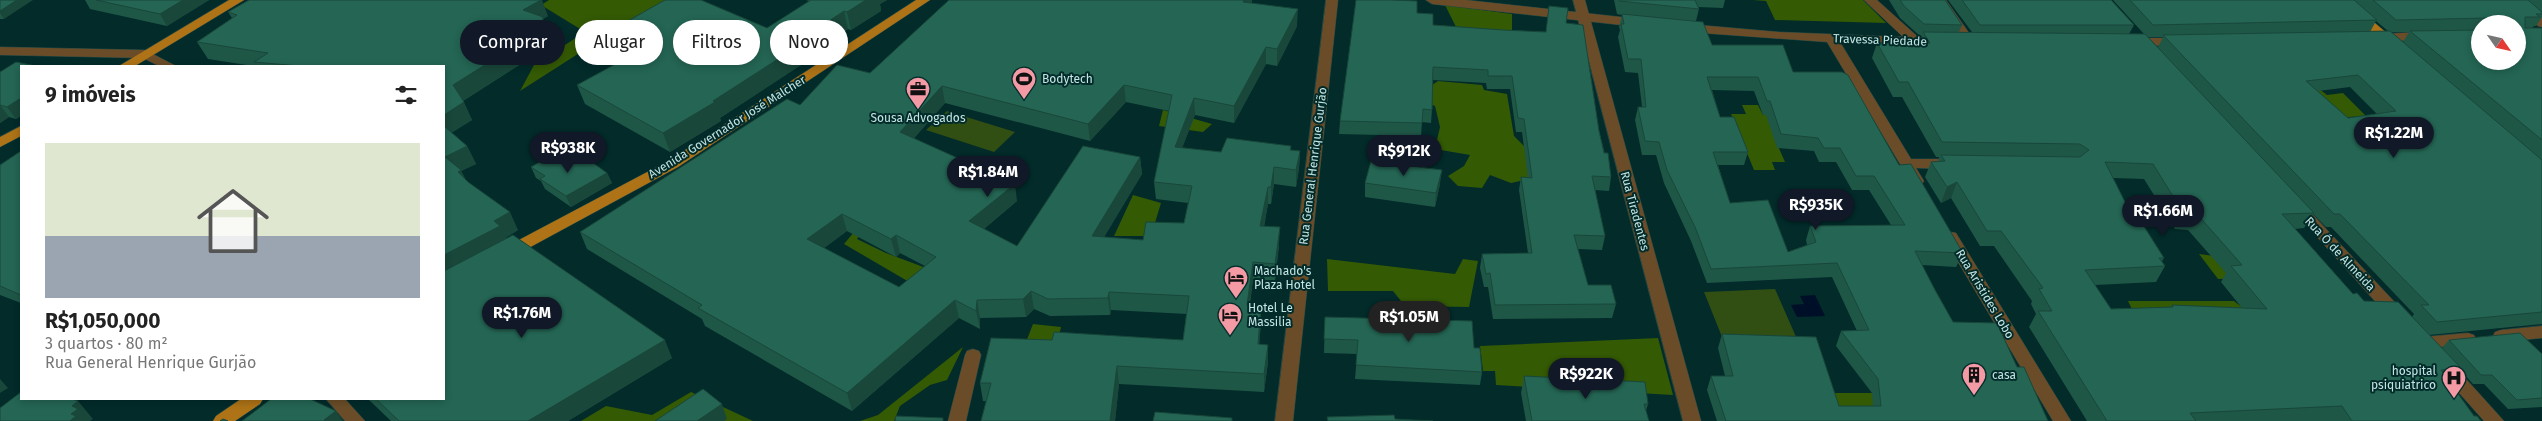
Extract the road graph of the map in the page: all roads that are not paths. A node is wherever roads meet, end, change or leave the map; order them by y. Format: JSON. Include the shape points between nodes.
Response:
{"nodes":[{"id":1,"x":238,"y":0,"type":"edge"},
{"id":2,"x":924,"y":0,"type":"edge"},
{"id":3,"x":1332,"y":0,"type":"edge"},
{"id":4,"x":1432,"y":0,"type":"edge"},
{"id":5,"x":1579,"y":0,"type":"edge"},
{"id":6,"x":1870,"y":0,"type":"edge"},
{"id":7,"x":1940,"y":0,"type":"edge"},
{"id":8,"x":2341,"y":0,"type":"edge"},
{"id":9,"x":2514,"y":0,"type":"edge"},
{"id":10,"x":1583,"y":18,"type":"junction"},
{"id":11,"x":2542,"y":23,"type":"edge"},
{"id":12,"x":1650,"y":24,"type":"edge"},
{"id":13,"x":1678,"y":27,"type":"edge"},
{"id":14,"x":2128,"y":35,"type":"edge"},
{"id":15,"x":2440,"y":36,"type":"edge"},
{"id":16,"x":1831,"y":38,"type":"junction"},
{"id":17,"x":2363,"y":38,"type":"edge"},
{"id":18,"x":2383,"y":38,"type":"junction"},
{"id":19,"x":2194,"y":41,"type":"edge"},
{"id":20,"x":1916,"y":42,"type":"junction"},
{"id":21,"x":2145,"y":42,"type":"junction"},
{"id":22,"x":2398,"y":50,"type":"edge"},
{"id":23,"x":0,"y":51,"type":"edge"},
{"id":24,"x":145,"y":54,"type":"junction"},
{"id":25,"x":2158,"y":57,"type":"edge"},
{"id":26,"x":128,"y":65,"type":"edge"},
{"id":27,"x":167,"y":65,"type":"edge"},
{"id":28,"x":20,"y":131,"type":"edge"},
{"id":29,"x":0,"y":143,"type":"edge"},
{"id":30,"x":1907,"y":163,"type":"junction"},
{"id":31,"x":1965,"y":164,"type":"edge"},
{"id":32,"x":2284,"y":193,"type":"edge"},
{"id":33,"x":1927,"y":197,"type":"edge"},
{"id":34,"x":1942,"y":222,"type":"edge"},
{"id":35,"x":495,"y":259,"type":"edge"},
{"id":36,"x":2542,"y":332,"type":"edge"},
{"id":37,"x":2423,"y":343,"type":"junction"},
{"id":38,"x":973,"y":355,"type":"dead end"},
{"id":39,"x":253,"y":400,"type":"edge"},
{"id":40,"x":336,"y":400,"type":"edge"},
{"id":41,"x":222,"y":421,"type":"edge"},
{"id":42,"x":356,"y":421,"type":"edge"},
{"id":43,"x":957,"y":421,"type":"edge"},
{"id":44,"x":1284,"y":421,"type":"edge"},
{"id":45,"x":1692,"y":421,"type":"edge"},
{"id":46,"x":2062,"y":421,"type":"edge"},
{"id":47,"x":2495,"y":421,"type":"edge"}],
"edges":[{"from":1,"to":24,"type":"main road"},
{"from":2,"to":35,"type":"main road","name":"Avenida Governador José Malcher","via":[[674,164]]},
{"from":3,"to":44,"type":"street","name":"Rua General Henrique Gurjão"},
{"from":4,"to":10,"type":"street"},
{"from":5,"to":10,"type":"street","name":"Rua Tiradentes"},
{"from":6,"to":20,"type":"street"},
{"from":7,"to":20,"type":"street","name":"Travessa Piedade","via":[[1975,42]]},
{"from":8,"to":18,"type":"main road"},
{"from":9,"to":11,"type":"street"},
{"from":10,"to":12,"type":"street"},
{"from":10,"to":45,"type":"street","name":"Rua Tiradentes"},
{"from":13,"to":16,"type":"street","name":"Travessa Piedade"},
{"from":14,"to":21,"type":"street"},
{"from":15,"to":18,"type":"street"},
{"from":16,"to":20,"type":"street","name":"Travessa Piedade"},
{"from":16,"to":30,"type":"street"},
{"from":17,"to":18,"type":"street"},
{"from":18,"to":22,"type":"main road"},
{"from":19,"to":21,"type":"street"},
{"from":21,"to":25,"type":"street"},
{"from":23,"to":24,"type":"street"},
{"from":24,"to":26,"type":"main road"},
{"from":24,"to":27,"type":"street"},
{"from":28,"to":29,"type":"main road"},
{"from":30,"to":31,"type":"street"},
{"from":30,"to":33,"type":"street"},
{"from":32,"to":37,"type":"street","name":"Rua Ó de Almeida"},
{"from":34,"to":46,"type":"street","name":"Rua Aristides Lobo"},
{"from":36,"to":37,"type":"street"},
{"from":37,"to":47,"type":"street","name":"Rua Ó de Almeida"},
{"from":38,"to":43,"type":"street"},
{"from":39,"to":41,"type":"main road"},
{"from":40,"to":42,"type":"street"}]}
